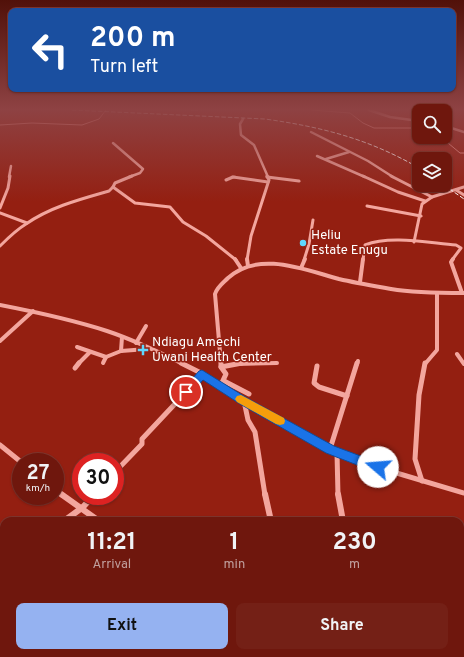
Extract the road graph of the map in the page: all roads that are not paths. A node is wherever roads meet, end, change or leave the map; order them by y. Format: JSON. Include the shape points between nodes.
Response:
{"nodes":[{"id":1,"x":248,"y":141,"type":"edge"},
{"id":2,"x":327,"y":141,"type":"edge"},
{"id":3,"x":113,"y":144,"type":"dead end"},
{"id":4,"x":349,"y":152,"type":"junction"},
{"id":5,"x":317,"y":156,"type":"dead end"},
{"id":6,"x":326,"y":159,"type":"junction"},
{"id":7,"x":11,"y":166,"type":"dead end"},
{"id":8,"x":268,"y":177,"type":"junction"},
{"id":9,"x":226,"y":180,"type":"dead end"},
{"id":10,"x":299,"y":181,"type":"dead end"},
{"id":11,"x":268,"y":182,"type":"junction"},
{"id":12,"x":114,"y":187,"type":"junction"},
{"id":13,"x":464,"y":187,"type":"edge"},
{"id":14,"x":456,"y":190,"type":"junction"},
{"id":15,"x":109,"y":191,"type":"junction"},
{"id":16,"x":116,"y":191,"type":"junction"},
{"id":17,"x":464,"y":195,"type":"edge"},
{"id":18,"x":432,"y":197,"type":"junction"},
{"id":19,"x":425,"y":201,"type":"junction"},
{"id":20,"x":367,"y":206,"type":"dead end"},
{"id":21,"x":0,"y":208,"type":"edge"},
{"id":22,"x":0,"y":213,"type":"edge"},
{"id":23,"x":420,"y":216,"type":"junction"},
{"id":24,"x":313,"y":220,"type":"dead end"},
{"id":25,"x":27,"y":223,"type":"junction"},
{"id":26,"x":414,"y":242,"type":"junction"},
{"id":27,"x":0,"y":246,"type":"edge"},
{"id":28,"x":248,"y":266,"type":"junction"},
{"id":29,"x":241,"y":268,"type":"junction"},
{"id":30,"x":301,"y":268,"type":"junction"},
{"id":31,"x":360,"y":282,"type":"junction"},
{"id":32,"x":437,"y":293,"type":"junction"},
{"id":33,"x":463,"y":293,"type":"edge"},
{"id":34,"x":0,"y":305,"type":"edge"},
{"id":35,"x":33,"y":311,"type":"junction"},
{"id":36,"x":146,"y":326,"type":"dead end"},
{"id":37,"x":122,"y":337,"type":"junction"},
{"id":38,"x":0,"y":341,"type":"edge"},
{"id":39,"x":136,"y":343,"type":"junction"},
{"id":40,"x":77,"y":347,"type":"dead end"},
{"id":41,"x":154,"y":350,"type":"junction"},
{"id":42,"x":121,"y":351,"type":"junction"},
{"id":43,"x":90,"y":352,"type":"junction"},
{"id":44,"x":457,"y":354,"type":"dead end"},
{"id":45,"x":106,"y":357,"type":"junction"},
{"id":46,"x":358,"y":361,"type":"dead end"},
{"id":47,"x":103,"y":363,"type":"dead end"},
{"id":48,"x":277,"y":363,"type":"dead end"},
{"id":49,"x":464,"y":364,"type":"edge"},
{"id":50,"x":317,"y":366,"type":"dead end"},
{"id":51,"x":221,"y":367,"type":"junction"},
{"id":52,"x":75,"y":368,"type":"dead end"},
{"id":53,"x":202,"y":374,"type":"junction"},
{"id":54,"x":224,"y":381,"type":"junction"},
{"id":55,"x":220,"y":387,"type":"junction"},
{"id":56,"x":249,"y":394,"type":"dead end"},
{"id":57,"x":347,"y":396,"type":"junction"},
{"id":58,"x":244,"y":401,"type":"junction"},
{"id":59,"x":0,"y":445,"type":"edge"},
{"id":60,"x":330,"y":449,"type":"junction"},
{"id":61,"x":337,"y":453,"type":"junction"},
{"id":62,"x":12,"y":455,"type":"edge"},
{"id":63,"x":124,"y":463,"type":"edge"},
{"id":64,"x":422,"y":481,"type":"junction"},
{"id":65,"x":464,"y":493,"type":"edge"},
{"id":66,"x":64,"y":496,"type":"edge"},
{"id":67,"x":83,"y":507,"type":"junction"},
{"id":68,"x":69,"y":517,"type":"edge"},
{"id":69,"x":94,"y":517,"type":"edge"},
{"id":70,"x":270,"y":517,"type":"edge"},
{"id":71,"x":342,"y":517,"type":"edge"}],
"edges":[{"from":1,"to":8,"type":"street","via":[[254,145]]},
{"from":2,"to":4,"type":"street"},
{"from":3,"to":12,"type":"street","via":[[143,169],[140,173],[115,183]]},
{"from":4,"to":6,"type":"street"},
{"from":4,"to":18,"type":"street"},
{"from":5,"to":6,"type":"street"},
{"from":6,"to":19,"type":"street","via":[[398,192]]},
{"from":7,"to":21,"type":"street","via":[[8,188]]},
{"from":8,"to":10,"type":"street"},
{"from":8,"to":11,"type":"street"},
{"from":9,"to":11,"type":"street","via":[[233,177]]},
{"from":11,"to":28,"type":"street","via":[[246,257]]},
{"from":12,"to":15,"type":"street"},
{"from":12,"to":16,"type":"street"},
{"from":13,"to":14,"type":"street"},
{"from":14,"to":17,"type":"street"},
{"from":14,"to":18,"type":"street"},
{"from":15,"to":16,"type":"street"},
{"from":15,"to":25,"type":"street","via":[[64,205]]},
{"from":16,"to":29,"type":"street","via":[[134,203],[170,207],[183,222],[234,258]]},
{"from":18,"to":19,"type":"street"},
{"from":19,"to":23,"type":"street"},
{"from":20,"to":23,"type":"street"},
{"from":22,"to":25,"type":"street"},
{"from":23,"to":26,"type":"street"},
{"from":24,"to":30,"type":"street","via":[[310,244]]},
{"from":25,"to":27,"type":"street"},
{"from":26,"to":31,"type":"street","via":[[379,241],[365,245]]},
{"from":26,"to":33,"type":"street","via":[[460,246],[451,262]]},
{"from":28,"to":29,"type":"street"},
{"from":28,"to":30,"type":"street","via":[[279,265]]},
{"from":29,"to":51,"type":"street","via":[[229,276],[217,288],[215,294]]},
{"from":30,"to":31,"type":"street"},
{"from":31,"to":32,"type":"street","via":[[392,289]]},
{"from":32,"to":33,"type":"street"},
{"from":32,"to":64,"type":"street","via":[[437,350],[425,364],[416,432],[415,459]]},
{"from":34,"to":35,"type":"street"},
{"from":35,"to":37,"type":"street"},
{"from":35,"to":38,"type":"street"},
{"from":36,"to":39,"type":"street"},
{"from":37,"to":39,"type":"street"},
{"from":37,"to":42,"type":"street"},
{"from":39,"to":41,"type":"street"},
{"from":40,"to":43,"type":"street"},
{"from":41,"to":42,"type":"street"},
{"from":41,"to":53,"type":"street"},
{"from":42,"to":45,"type":"street"},
{"from":43,"to":45,"type":"street"},
{"from":43,"to":52,"type":"street"},
{"from":44,"to":49,"type":"street"},
{"from":45,"to":47,"type":"street"},
{"from":46,"to":57,"type":"street"},
{"from":48,"to":51,"type":"street","via":[[244,363]]},
{"from":50,"to":57,"type":"street","via":[[314,383]]},
{"from":51,"to":54,"type":"street","via":[[226,374]]},
{"from":53,"to":55,"type":"street"},
{"from":53,"to":63,"type":"street","via":[[143,437],[142,444]]},
{"from":54,"to":55,"type":"street"},
{"from":54,"to":56,"type":"street"},
{"from":55,"to":58,"type":"street"},
{"from":57,"to":60,"type":"street"},
{"from":58,"to":60,"type":"street"},
{"from":58,"to":70,"type":"street","via":[[248,420],[258,442],[262,482]]},
{"from":59,"to":62,"type":"street"},
{"from":60,"to":61,"type":"street"},
{"from":61,"to":64,"type":"street"},
{"from":61,"to":71,"type":"street","via":[[337,495]]},
{"from":64,"to":65,"type":"street"},
{"from":66,"to":67,"type":"street","via":[[73,504]]},
{"from":67,"to":68,"type":"street"},
{"from":67,"to":69,"type":"street"}]}
